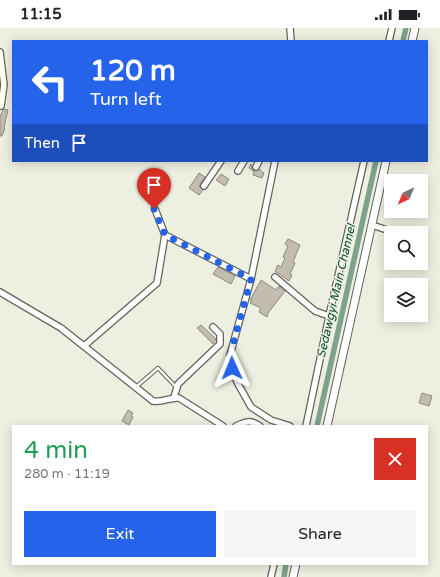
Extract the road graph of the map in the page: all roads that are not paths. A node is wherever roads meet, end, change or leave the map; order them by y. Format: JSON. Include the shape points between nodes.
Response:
{"nodes":[{"id":1,"x":290,"y":28,"type":"edge"},
{"id":2,"x":392,"y":28,"type":"edge"},
{"id":3,"x":415,"y":28,"type":"edge"},
{"id":4,"x":290,"y":40,"type":"edge"},
{"id":5,"x":389,"y":40,"type":"edge"},
{"id":6,"x":412,"y":40,"type":"edge"},
{"id":7,"x":0,"y":52,"type":"edge"},
{"id":8,"x":1,"y":106,"type":"edge"},
{"id":9,"x":220,"y":162,"type":"edge"},
{"id":10,"x":243,"y":162,"type":"edge"},
{"id":11,"x":258,"y":162,"type":"edge"},
{"id":12,"x":276,"y":162,"type":"edge"},
{"id":13,"x":364,"y":162,"type":"edge"},
{"id":14,"x":386,"y":162,"type":"edge"},
{"id":15,"x":256,"y":167,"type":"dead end"},
{"id":16,"x":238,"y":171,"type":"dead end"},
{"id":17,"x":204,"y":186,"type":"dead end"},
{"id":18,"x":154,"y":209,"type":"dead end"},
{"id":19,"x":372,"y":225,"type":"junction"},
{"id":20,"x":384,"y":229,"type":"edge"},
{"id":21,"x":165,"y":235,"type":"junction"},
{"id":22,"x":275,"y":277,"type":"dead end"},
{"id":23,"x":251,"y":279,"type":"junction"},
{"id":24,"x":0,"y":292,"type":"edge"},
{"id":25,"x":329,"y":316,"type":"junction"},
{"id":26,"x":213,"y":326,"type":"dead end"},
{"id":27,"x":84,"y":346,"type":"junction"},
{"id":28,"x":136,"y":387,"type":"junction"},
{"id":29,"x":176,"y":387,"type":"junction"},
{"id":30,"x":174,"y":398,"type":"junction"},
{"id":31,"x":221,"y":425,"type":"edge"},
{"id":32,"x":238,"y":425,"type":"edge"},
{"id":33,"x":258,"y":425,"type":"edge"},
{"id":34,"x":287,"y":425,"type":"edge"},
{"id":35,"x":306,"y":425,"type":"edge"},
{"id":36,"x":327,"y":425,"type":"edge"},
{"id":37,"x":274,"y":565,"type":"edge"},
{"id":38,"x":296,"y":565,"type":"edge"},
{"id":39,"x":271,"y":577,"type":"edge"},
{"id":40,"x":293,"y":577,"type":"edge"}],
"edges":[{"from":1,"to":4,"type":"street"},
{"from":2,"to":5,"type":"street"},
{"from":3,"to":6,"type":"street"},
{"from":7,"to":8,"type":"street","via":[[4,85]]},
{"from":9,"to":17,"type":"street"},
{"from":10,"to":16,"type":"street"},
{"from":11,"to":15,"type":"street"},
{"from":12,"to":23,"type":"street"},
{"from":13,"to":25,"type":"street"},
{"from":14,"to":19,"type":"street"},
{"from":18,"to":21,"type":"street"},
{"from":19,"to":20,"type":"street"},
{"from":19,"to":36,"type":"street"},
{"from":21,"to":23,"type":"street"},
{"from":21,"to":27,"type":"street","via":[[157,283]]},
{"from":22,"to":25,"type":"street","via":[[319,314]]},
{"from":23,"to":34,"type":"street","via":[[230,355],[232,368],[251,407],[271,420]]},
{"from":24,"to":27,"type":"street","via":[[51,322]]},
{"from":25,"to":35,"type":"street"},
{"from":26,"to":29,"type":"street","via":[[221,337],[220,344]]},
{"from":27,"to":28,"type":"street"},
{"from":28,"to":29,"type":"lane","via":[[158,368]]},
{"from":28,"to":30,"type":"street","via":[[155,402]]},
{"from":29,"to":30,"type":"street"},
{"from":30,"to":31,"type":"street","via":[[182,400]]},
{"from":32,"to":33,"type":"street","via":[[244,421],[251,421]]},
{"from":37,"to":39,"type":"street"},
{"from":38,"to":40,"type":"street"}]}
